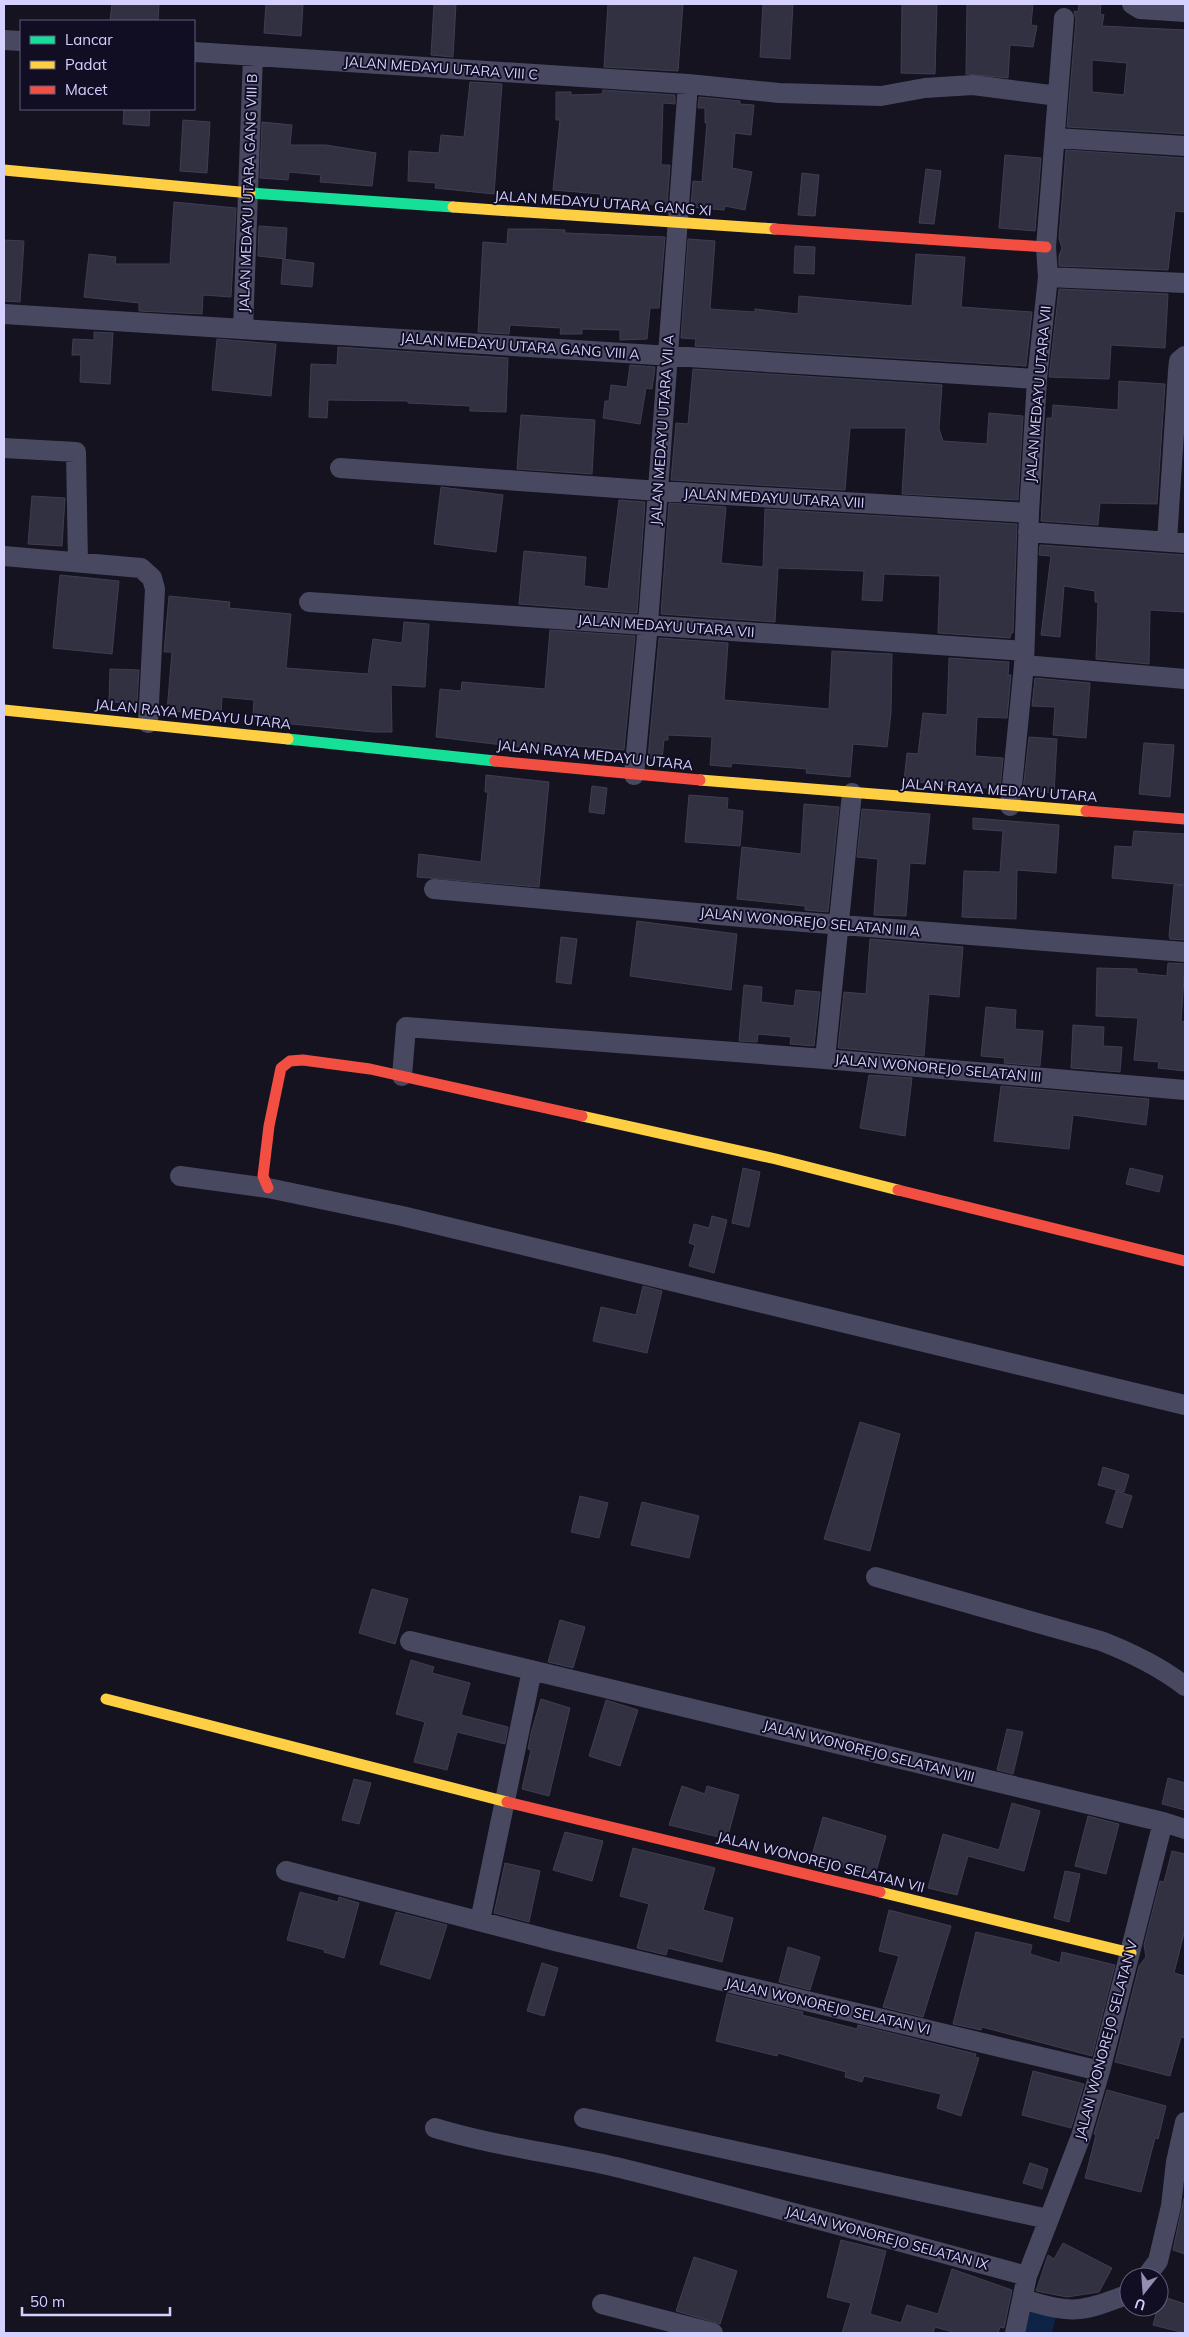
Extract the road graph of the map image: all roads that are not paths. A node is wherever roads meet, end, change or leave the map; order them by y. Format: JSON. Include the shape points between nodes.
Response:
{"nodes":[{"id":1,"x":1132,"y":4,"type":"edge"},
{"id":2,"x":1185,"y":12,"type":"edge"},
{"id":3,"x":1064,"y":18,"type":"dead end"},
{"id":4,"x":4,"y":40,"type":"edge"},
{"id":5,"x":20,"y":41,"type":"edge"},
{"id":6,"x":195,"y":52,"type":"edge"},
{"id":7,"x":254,"y":56,"type":"junction"},
{"id":8,"x":688,"y":84,"type":"junction"},
{"id":9,"x":1058,"y":96,"type":"junction"},
{"id":10,"x":1056,"y":138,"type":"junction"},
{"id":11,"x":1185,"y":146,"type":"edge"},
{"id":12,"x":4,"y":170,"type":"edge"},
{"id":13,"x":247,"y":193,"type":"junction"},
{"id":14,"x":678,"y":223,"type":"junction"},
{"id":15,"x":1046,"y":247,"type":"junction"},
{"id":16,"x":1048,"y":278,"type":"junction"},
{"id":17,"x":1185,"y":283,"type":"edge"},
{"id":18,"x":4,"y":314,"type":"edge"},
{"id":19,"x":243,"y":329,"type":"junction"},
{"id":20,"x":667,"y":356,"type":"junction"},
{"id":21,"x":1185,"y":356,"type":"edge"},
{"id":22,"x":1037,"y":379,"type":"junction"},
{"id":23,"x":4,"y":448,"type":"edge"},
{"id":24,"x":340,"y":468,"type":"dead end"},
{"id":25,"x":659,"y":491,"type":"junction"},
{"id":26,"x":1029,"y":522,"type":"junction"},
{"id":27,"x":1176,"y":542,"type":"edge"},
{"id":28,"x":4,"y":556,"type":"edge"},
{"id":29,"x":78,"y":563,"type":"junction"},
{"id":30,"x":308,"y":602,"type":"dead end"},
{"id":31,"x":648,"y":624,"type":"junction"},
{"id":32,"x":1024,"y":658,"type":"junction"},
{"id":33,"x":1185,"y":679,"type":"edge"},
{"id":34,"x":4,"y":710,"type":"edge"},
{"id":35,"x":148,"y":723,"type":"junction"},
{"id":36,"x":634,"y":775,"type":"junction"},
{"id":37,"x":852,"y":793,"type":"junction"},
{"id":38,"x":1010,"y":806,"type":"junction"},
{"id":39,"x":1185,"y":819,"type":"edge"},
{"id":40,"x":434,"y":889,"type":"dead end"},
{"id":41,"x":838,"y":924,"type":"junction"},
{"id":42,"x":1185,"y":952,"type":"edge"},
{"id":43,"x":825,"y":1059,"type":"junction"},
{"id":44,"x":402,"y":1076,"type":"junction"},
{"id":45,"x":1185,"y":1090,"type":"edge"},
{"id":46,"x":180,"y":1176,"type":"dead end"},
{"id":47,"x":268,"y":1188,"type":"junction"},
{"id":48,"x":1185,"y":1261,"type":"edge"},
{"id":49,"x":1185,"y":1405,"type":"edge"},
{"id":50,"x":876,"y":1577,"type":"dead end"},
{"id":51,"x":410,"y":1641,"type":"dead end"},
{"id":52,"x":532,"y":1670,"type":"junction"},
{"id":53,"x":1185,"y":1686,"type":"edge"},
{"id":54,"x":106,"y":1699,"type":"dead end"},
{"id":55,"x":504,"y":1801,"type":"junction"},
{"id":56,"x":1163,"y":1822,"type":"junction"},
{"id":57,"x":1185,"y":1829,"type":"edge"},
{"id":58,"x":286,"y":1871,"type":"dead end"},
{"id":59,"x":480,"y":1922,"type":"junction"},
{"id":60,"x":1131,"y":1953,"type":"junction"},
{"id":61,"x":1100,"y":2071,"type":"junction"},
{"id":62,"x":584,"y":2118,"type":"dead end"},
{"id":63,"x":1185,"y":2122,"type":"edge"},
{"id":64,"x":434,"y":2128,"type":"dead end"},
{"id":65,"x":1048,"y":2219,"type":"junction"},
{"id":66,"x":1154,"y":2267,"type":"edge"},
{"id":67,"x":1027,"y":2276,"type":"junction"},
{"id":68,"x":1119,"y":2298,"type":"edge"},
{"id":69,"x":1022,"y":2299,"type":"junction"},
{"id":70,"x":602,"y":2304,"type":"dead end"},
{"id":71,"x":713,"y":2333,"type":"edge"},
{"id":72,"x":1015,"y":2333,"type":"edge"}],
"edges":[{"from":1,"to":2,"type":"street","via":[[1140,9]]},
{"from":3,"to":9,"type":"street","name":"JALAN MEDAYU UTARA VII"},
{"from":4,"to":5,"type":"street"},
{"from":6,"to":7,"type":"street","name":"JALAN MEDAYU UTARA VIII C"},
{"from":7,"to":8,"type":"street","name":"JALAN MEDAYU UTARA VIII C"},
{"from":7,"to":13,"type":"street","name":"JALAN MEDAYU UTARA GANG VIII B"},
{"from":8,"to":9,"type":"street","name":"JALAN MEDAYU UTARA VIII C","via":[[751,92],[872,96],[973,85]]},
{"from":8,"to":14,"type":"street","name":"JALAN MEDAYU UTARA VII A"},
{"from":9,"to":10,"type":"street","name":"JALAN MEDAYU UTARA VII"},
{"from":10,"to":11,"type":"street"},
{"from":10,"to":15,"type":"street","name":"JALAN MEDAYU UTARA VII"},
{"from":12,"to":13,"type":"street","name":"JALAN MEDAYU UTARA GANG XI"},
{"from":13,"to":14,"type":"street","name":"JALAN MEDAYU UTARA GANG XI"},
{"from":13,"to":19,"type":"street","name":"JALAN MEDAYU UTARA GANG VIII B"},
{"from":14,"to":15,"type":"street","name":"JALAN MEDAYU UTARA GANG XI"},
{"from":14,"to":20,"type":"street","name":"JALAN MEDAYU UTARA VII A"},
{"from":15,"to":16,"type":"street","name":"JALAN MEDAYU UTARA VII"},
{"from":16,"to":17,"type":"street"},
{"from":16,"to":22,"type":"street","name":"JALAN MEDAYU UTARA VII"},
{"from":18,"to":19,"type":"street","name":"JALAN MEDAYU UTARA GANG VIII A"},
{"from":19,"to":20,"type":"street","name":"JALAN MEDAYU UTARA GANG VIII A"},
{"from":20,"to":22,"type":"street","name":"JALAN MEDAYU UTARA GANG VIII A"},
{"from":20,"to":25,"type":"street","name":"JALAN MEDAYU UTARA VII A"},
{"from":21,"to":27,"type":"street","via":[[1179,361],[1178,371]]},
{"from":22,"to":26,"type":"street","name":"JALAN MEDAYU UTARA VII"},
{"from":23,"to":29,"type":"street","via":[[76,452]]},
{"from":24,"to":25,"type":"street","name":"JALAN MEDAYU UTARA VIII"},
{"from":25,"to":26,"type":"street","name":"JALAN MEDAYU UTARA VIII"},
{"from":25,"to":31,"type":"street","name":"JALAN MEDAYU UTARA VII A"},
{"from":26,"to":27,"type":"street","name":"JALAN MEDAYU UTARA VIII"},
{"from":26,"to":32,"type":"street","name":"JALAN MEDAYU UTARA VII"},
{"from":28,"to":29,"type":"street"},
{"from":29,"to":35,"type":"street","via":[[141,568],[152,578],[155,589]]},
{"from":30,"to":31,"type":"street","name":"JALAN MEDAYU UTARA VII"},
{"from":31,"to":32,"type":"street","name":"JALAN MEDAYU UTARA VII"},
{"from":31,"to":36,"type":"street","name":"JALAN MEDAYU UTARA VII A"},
{"from":32,"to":33,"type":"street","name":"JALAN MEDAYU UTARA VII"},
{"from":32,"to":38,"type":"street","name":"JALAN MEDAYU UTARA VII"},
{"from":34,"to":35,"type":"street","name":"JALAN RAYA MEDAYU UTARA"},
{"from":35,"to":36,"type":"street","name":"JALAN RAYA MEDAYU UTARA"},
{"from":36,"to":37,"type":"street","name":"JALAN RAYA MEDAYU UTARA"},
{"from":37,"to":38,"type":"street","name":"JALAN RAYA MEDAYU UTARA"},
{"from":37,"to":41,"type":"street","name":"JALAN WONOREJO SELATAN III"},
{"from":38,"to":39,"type":"street","name":"JALAN RAYA MEDAYU UTARA"},
{"from":40,"to":41,"type":"street","name":"JALAN WONOREJO SELATAN III A"},
{"from":41,"to":42,"type":"street","name":"JALAN WONOREJO SELATAN III A"},
{"from":41,"to":43,"type":"street","name":"JALAN WONOREJO SELATAN III"},
{"from":43,"to":44,"type":"street","via":[[406,1026]]},
{"from":43,"to":45,"type":"street","name":"JALAN WONOREJO SELATAN III"},
{"from":44,"to":47,"type":"street","via":[[303,1060],[290,1061],[281,1068],[263,1176]]},
{"from":44,"to":48,"type":"street","via":[[776,1159]]},
{"from":46,"to":47,"type":"street"},
{"from":47,"to":49,"type":"street","via":[[402,1216]]},
{"from":50,"to":53,"type":"street","via":[[1101,1641],[1135,1654]]},
{"from":51,"to":52,"type":"street","name":"JALAN WONOREJO SELATAN VIII"},
{"from":52,"to":55,"type":"street"},
{"from":52,"to":56,"type":"street","name":"JALAN WONOREJO SELATAN VIII"},
{"from":54,"to":55,"type":"street","name":"JALAN WONOREJO SELATAN VII"},
{"from":55,"to":59,"type":"street"},
{"from":55,"to":60,"type":"street","name":"JALAN WONOREJO SELATAN VII"},
{"from":56,"to":57,"type":"street"},
{"from":56,"to":60,"type":"street","name":"JALAN WONOREJO SELATAN V"},
{"from":58,"to":59,"type":"street","name":"JALAN WONOREJO SELATAN VI"},
{"from":59,"to":61,"type":"street","name":"JALAN WONOREJO SELATAN VI"},
{"from":60,"to":61,"type":"street","name":"JALAN WONOREJO SELATAN V"},
{"from":61,"to":65,"type":"street","name":"JALAN WONOREJO SELATAN V","via":[[1081,2136]]},
{"from":62,"to":65,"type":"street"},
{"from":63,"to":66,"type":"street","via":[[1171,2206],[1158,2261]]},
{"from":64,"to":67,"type":"street","name":"JALAN WONOREJO SELATAN IX","via":[[478,2141],[612,2166]]},
{"from":65,"to":67,"type":"street","name":"JALAN WONOREJO SELATAN V"},
{"from":67,"to":69,"type":"street","name":"JALAN WONOREJO SELATAN V"},
{"from":68,"to":69,"type":"street","via":[[1088,2309],[1055,2310]]},
{"from":69,"to":72,"type":"street","name":"JALAN WONOREJO SELATAN V"},
{"from":70,"to":71,"type":"street"}]}
